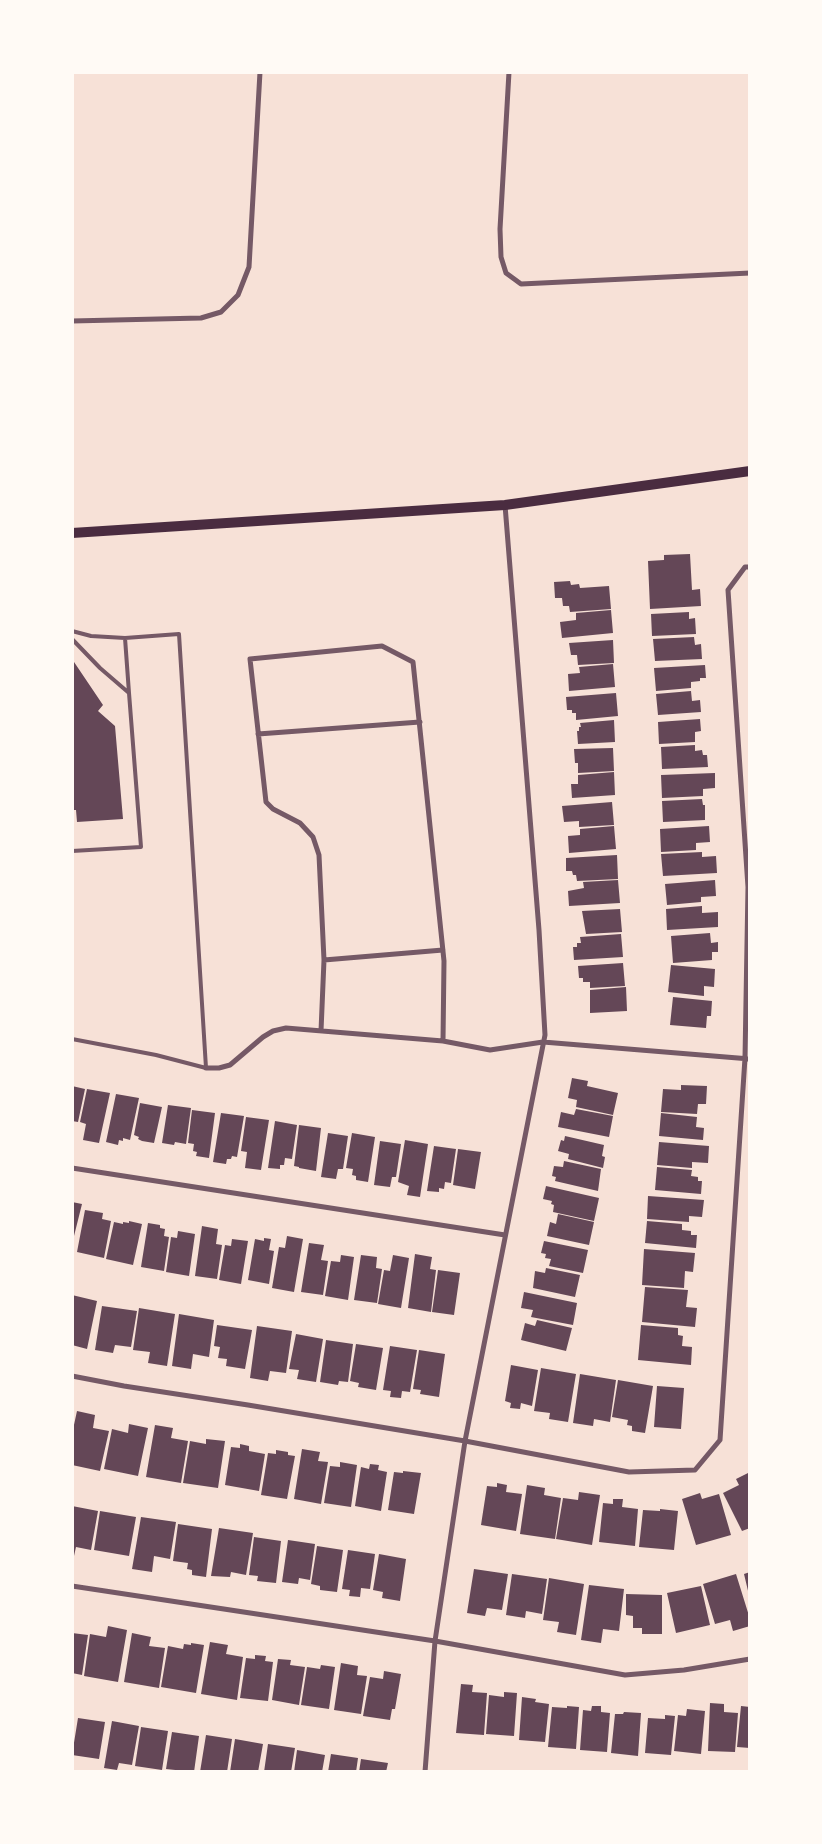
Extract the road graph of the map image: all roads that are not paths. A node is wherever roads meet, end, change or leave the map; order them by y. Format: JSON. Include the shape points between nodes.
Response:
{"nodes":[{"id":1,"x":260,"y":72,"type":"edge"},
{"id":2,"x":509,"y":72,"type":"edge"},
{"id":3,"x":750,"y":272,"type":"edge"},
{"id":4,"x":72,"y":321,"type":"edge"},
{"id":5,"x":750,"y":471,"type":"edge"},
{"id":6,"x":505,"y":505,"type":"junction"},
{"id":7,"x":72,"y":533,"type":"edge"},
{"id":8,"x":750,"y":566,"type":"edge"},
{"id":9,"x":72,"y":631,"type":"edge"},
{"id":10,"x":126,"y":638,"type":"junction"},
{"id":11,"x":72,"y":640,"type":"edge"},
{"id":12,"x":129,"y":693,"type":"junction"},
{"id":13,"x":420,"y":722,"type":"junction"},
{"id":14,"x":258,"y":734,"type":"junction"},
{"id":15,"x":72,"y":851,"type":"edge"},
{"id":16,"x":443,"y":950,"type":"junction"},
{"id":17,"x":324,"y":960,"type":"junction"},
{"id":18,"x":321,"y":1031,"type":"junction"},
{"id":19,"x":72,"y":1039,"type":"edge"},
{"id":20,"x":443,"y":1041,"type":"junction"},
{"id":21,"x":543,"y":1042,"type":"junction"},
{"id":22,"x":747,"y":1058,"type":"edge"},
{"id":23,"x":206,"y":1068,"type":"junction"},
{"id":24,"x":72,"y":1168,"type":"edge"},
{"id":25,"x":504,"y":1235,"type":"junction"},
{"id":26,"x":72,"y":1376,"type":"edge"},
{"id":27,"x":466,"y":1441,"type":"junction"},
{"id":28,"x":72,"y":1586,"type":"edge"},
{"id":29,"x":436,"y":1641,"type":"junction"},
{"id":30,"x":750,"y":1659,"type":"edge"},
{"id":31,"x":425,"y":1772,"type":"edge"}],
"edges":[{"from":1,"to":4,"type":"street","via":[[249,267],[238,295],[221,312],[201,318]]},
{"from":2,"to":3,"type":"street","via":[[500,229],[501,257],[506,273],[522,284]]},
{"from":5,"to":6,"type":"main road"},
{"from":6,"to":7,"type":"main road"},
{"from":6,"to":21,"type":"street","via":[[539,930]]},
{"from":8,"to":22,"type":"street","via":[[745,567],[728,590],[748,887]]},
{"from":9,"to":10,"type":"lane","via":[[91,636]]},
{"from":10,"to":12,"type":"lane"},
{"from":10,"to":23,"type":"lane","via":[[179,634]]},
{"from":11,"to":12,"type":"lane"},
{"from":12,"to":15,"type":"lane","via":[[141,846]]},
{"from":13,"to":14,"type":"street"},
{"from":13,"to":14,"type":"street","via":[[413,662],[382,646],[250,659]]},
{"from":13,"to":16,"type":"street"},
{"from":14,"to":17,"type":"street","via":[[266,802],[300,824],[313,837],[319,855]]},
{"from":16,"to":17,"type":"street"},
{"from":16,"to":20,"type":"street"},
{"from":17,"to":18,"type":"street"},
{"from":18,"to":20,"type":"street"},
{"from":18,"to":23,"type":"street","via":[[286,1028],[273,1031],[230,1065]]},
{"from":19,"to":23,"type":"lane"},
{"from":20,"to":21,"type":"street","via":[[490,1050]]},
{"from":21,"to":22,"type":"street"},
{"from":21,"to":25,"type":"street"},
{"from":22,"to":27,"type":"street","via":[[720,1440],[695,1470],[629,1472]]},
{"from":24,"to":25,"type":"street"},
{"from":25,"to":27,"type":"street"},
{"from":26,"to":27,"type":"street"},
{"from":27,"to":29,"type":"street"},
{"from":28,"to":29,"type":"street"},
{"from":29,"to":30,"type":"street","via":[[625,1675],[684,1670]]},
{"from":29,"to":31,"type":"street"}]}
